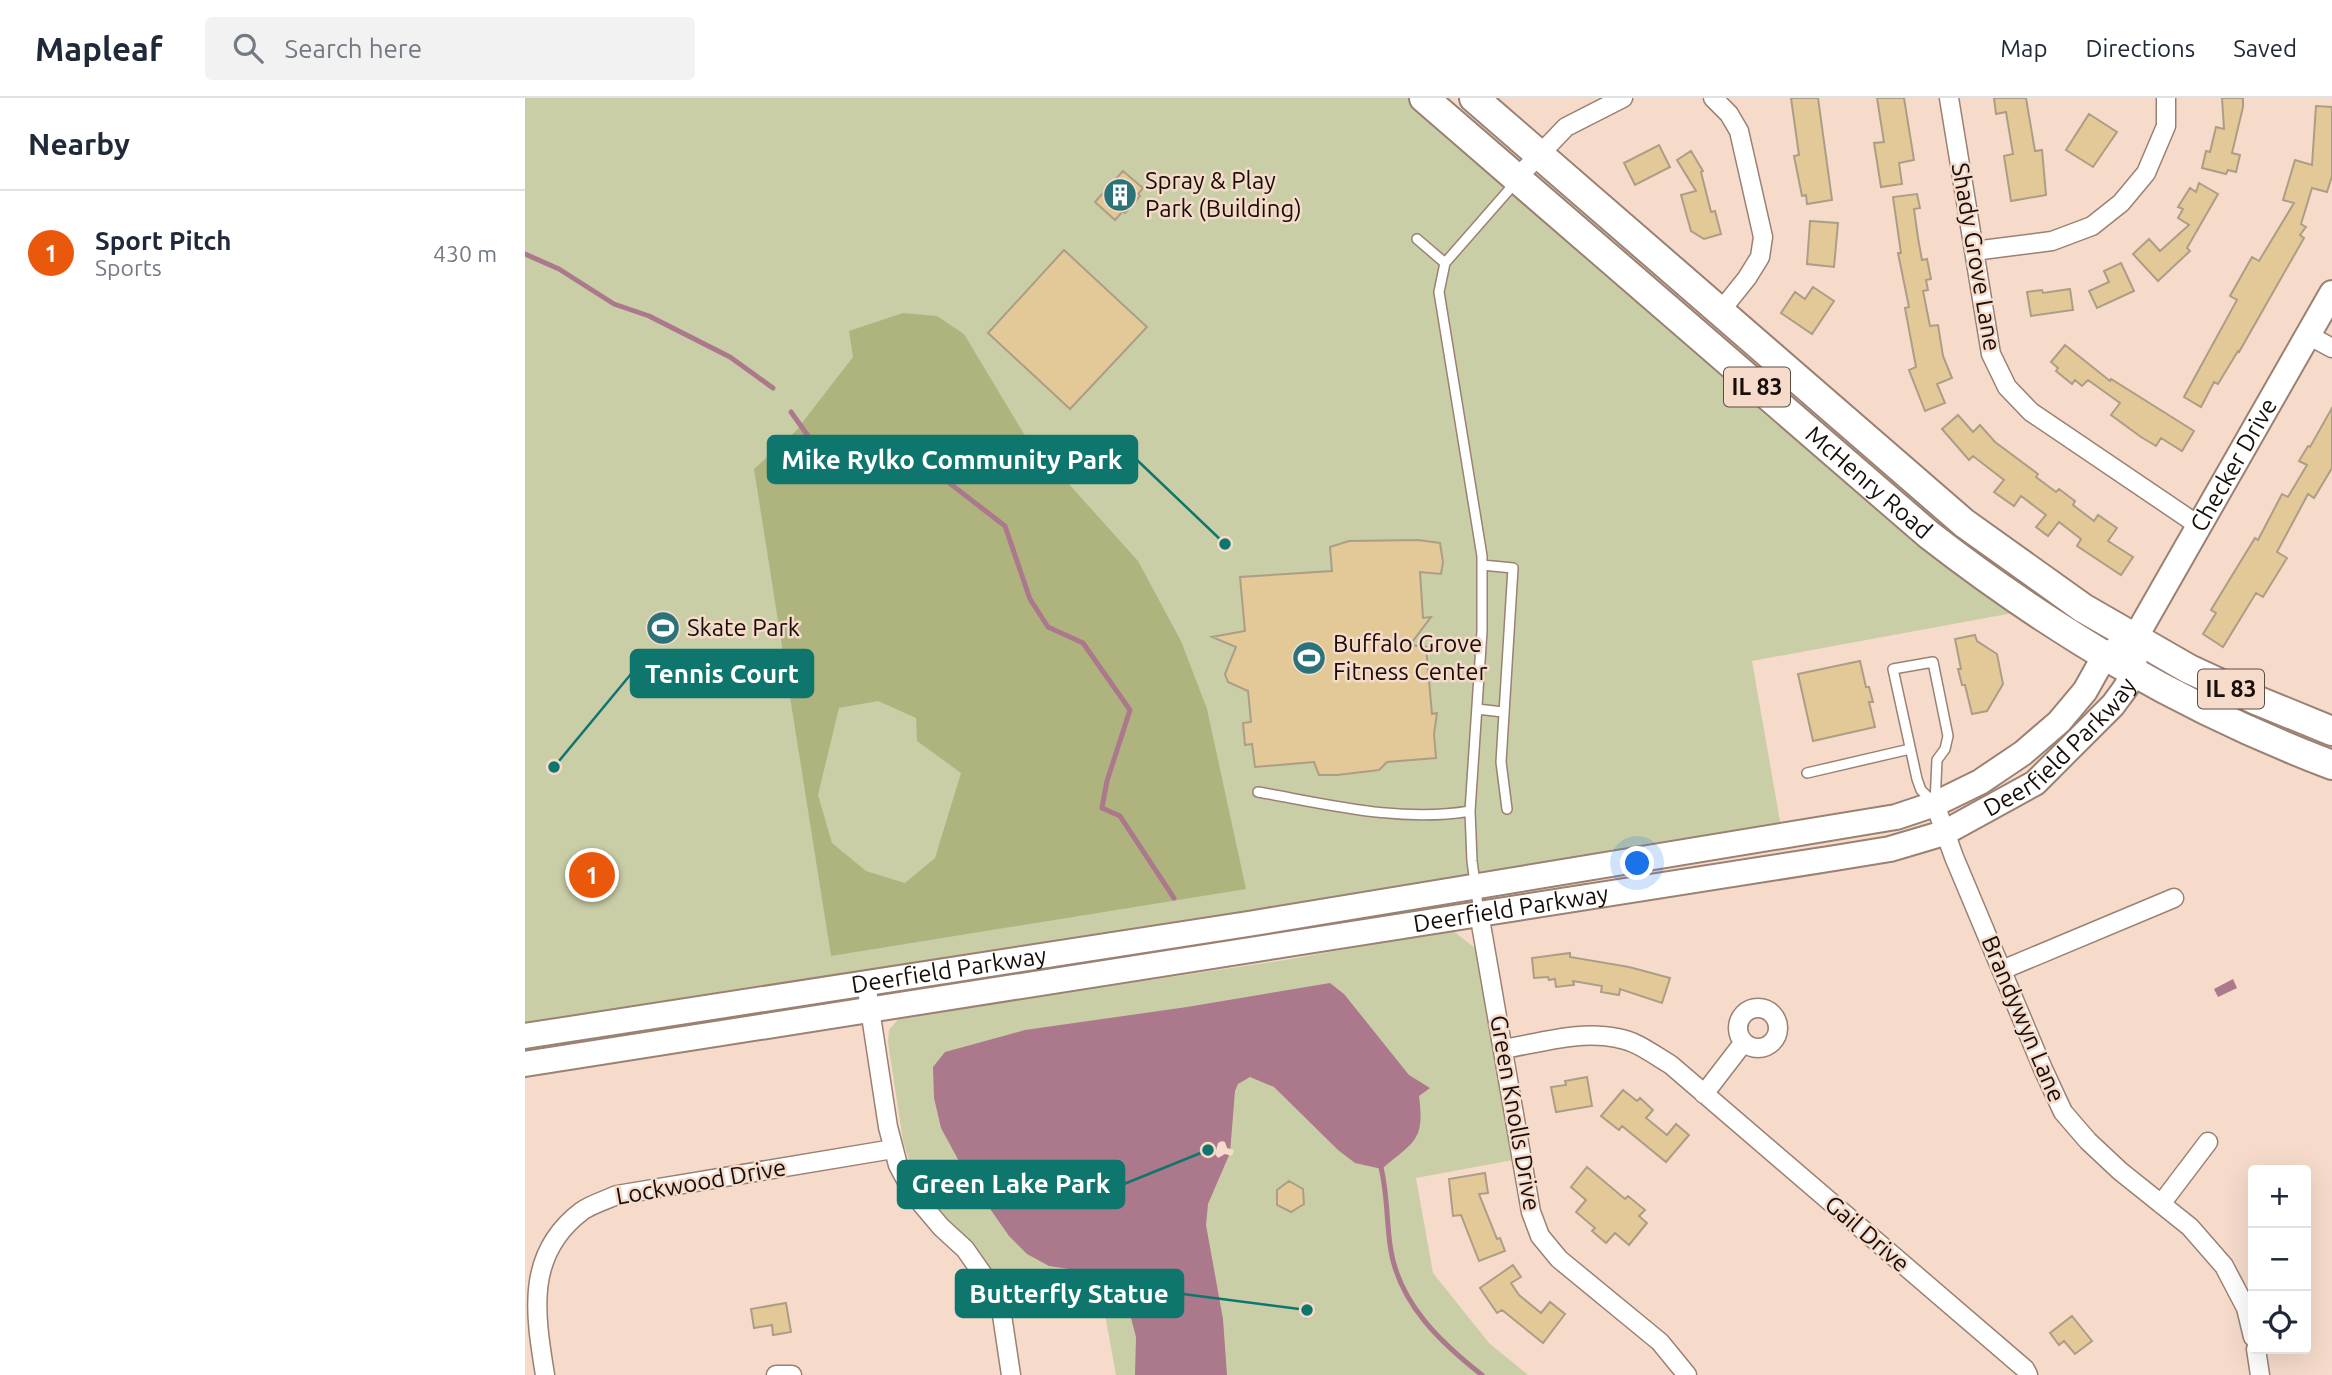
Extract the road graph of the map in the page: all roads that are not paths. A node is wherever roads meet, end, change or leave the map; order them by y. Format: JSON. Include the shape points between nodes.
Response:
{"nodes":[{"id":1,"x":1424,"y":98,"type":"edge"},
{"id":2,"x":1473,"y":98,"type":"edge"},
{"id":3,"x":1622,"y":98,"type":"edge"},
{"id":4,"x":1713,"y":98,"type":"edge"},
{"id":5,"x":1949,"y":98,"type":"edge"},
{"id":6,"x":2166,"y":98,"type":"edge"},
{"id":7,"x":1539,"y":155,"type":"junction"},
{"id":8,"x":1516,"y":178,"type":"junction"},
{"id":9,"x":1417,"y":239,"type":"dead end"},
{"id":10,"x":1973,"y":251,"type":"junction"},
{"id":11,"x":1445,"y":263,"type":"junction"},
{"id":12,"x":2332,"y":293,"type":"edge"},
{"id":13,"x":1719,"y":313,"type":"junction"},
{"id":14,"x":2308,"y":335,"type":"junction"},
{"id":15,"x":2332,"y":348,"type":"edge"},
{"id":16,"x":2198,"y":525,"type":"junction"},
{"id":17,"x":1482,"y":565,"type":"junction"},
{"id":18,"x":2135,"y":638,"type":"junction"},
{"id":19,"x":2104,"y":657,"type":"junction"},
{"id":20,"x":2134,"y":674,"type":"junction"},
{"id":21,"x":1477,"y":709,"type":"junction"},
{"id":22,"x":1503,"y":712,"type":"junction"},
{"id":23,"x":2332,"y":731,"type":"edge"},
{"id":24,"x":1910,"y":749,"type":"junction"},
{"id":25,"x":2332,"y":765,"type":"edge"},
{"id":26,"x":1807,"y":773,"type":"dead end"},
{"id":27,"x":1258,"y":792,"type":"dead end"},
{"id":28,"x":1935,"y":804,"type":"junction"},
{"id":29,"x":1507,"y":809,"type":"dead end"},
{"id":30,"x":1470,"y":811,"type":"junction"},
{"id":31,"x":1944,"y":833,"type":"junction"},
{"id":32,"x":1475,"y":886,"type":"junction"},
{"id":33,"x":2174,"y":898,"type":"dead end"},
{"id":34,"x":1479,"y":913,"type":"junction"},
{"id":35,"x":2002,"y":970,"type":"junction"},
{"id":36,"x":866,"y":983,"type":"junction"},
{"id":37,"x":871,"y":1010,"type":"junction"},
{"id":38,"x":525,"y":1036,"type":"edge"},
{"id":39,"x":1744,"y":1042,"type":"dead end"},
{"id":40,"x":1503,"y":1049,"type":"junction"},
{"id":41,"x":525,"y":1064,"type":"edge"},
{"id":42,"x":1704,"y":1094,"type":"junction"},
{"id":43,"x":2208,"y":1142,"type":"dead end"},
{"id":44,"x":893,"y":1149,"type":"junction"},
{"id":45,"x":2161,"y":1204,"type":"junction"},
{"id":46,"x":2248,"y":1316,"type":"edge"},
{"id":47,"x":2257,"y":1354,"type":"edge"},
{"id":48,"x":545,"y":1375,"type":"edge"},
{"id":49,"x":776,"y":1375,"type":"edge"},
{"id":50,"x":792,"y":1375,"type":"edge"},
{"id":51,"x":1011,"y":1375,"type":"edge"},
{"id":52,"x":1686,"y":1375,"type":"edge"},
{"id":53,"x":2028,"y":1375,"type":"edge"},
{"id":54,"x":2260,"y":1375,"type":"edge"}],
"edges":[{"from":1,"to":8,"type":"main road","name":"McHenry Road","number":"IL 83"},
{"from":2,"to":7,"type":"main road","name":"McHenry Road","number":"IL 83"},
{"from":3,"to":7,"type":"street","via":[[1566,127]]},
{"from":4,"to":13,"type":"street","via":[[1739,131],[1763,237],[1760,257],[1748,278]]},
{"from":5,"to":10,"type":"street","name":"Shady Grove Lane"},
{"from":6,"to":10,"type":"street","via":[[2166,126],[2146,173],[2121,203],[2092,226],[2052,241]]},
{"from":7,"to":8,"type":"street"},
{"from":7,"to":13,"type":"main road","name":"McHenry Road","number":"IL 83"},
{"from":8,"to":11,"type":"lane"},
{"from":8,"to":19,"type":"main road","name":"McHenry Road","number":"IL 83","via":[[1928,534],[1994,585]]},
{"from":9,"to":11,"type":"lane"},
{"from":10,"to":16,"type":"street","name":"Shady Grove Lane","via":[[1991,354],[2007,387],[2031,412]]},
{"from":11,"to":17,"type":"lane","via":[[1439,292]]},
{"from":12,"to":14,"type":"main road","name":"Checker Drive"},
{"from":13,"to":18,"type":"main road","name":"McHenry Road","number":"IL 83","via":[[1964,523],[2083,608]]},
{"from":14,"to":15,"type":"street"},
{"from":14,"to":16,"type":"main road","name":"Checker Drive"},
{"from":16,"to":18,"type":"main road","name":"Checker Drive"},
{"from":17,"to":21,"type":"lane"},
{"from":17,"to":22,"type":"lane","via":[[1513,568]]},
{"from":18,"to":19,"type":"main road","name":"Deerfield Parkway"},
{"from":18,"to":20,"type":"main road","name":"Deerfield Parkway"},
{"from":18,"to":23,"type":"main road","name":"McHenry Road","number":"IL 83","via":[[2189,669]]},
{"from":19,"to":20,"type":"main road","name":"McHenry Road","number":"IL 83"},
{"from":19,"to":28,"type":"main road","name":"Deerfield Parkway","via":[[2085,691],[2059,722],[1980,782]]},
{"from":20,"to":25,"type":"main road","name":"McHenry Road","number":"IL 83","via":[[2225,720]]},
{"from":20,"to":31,"type":"main road","name":"Deerfield Parkway","via":[[2113,705],[2035,783]]},
{"from":21,"to":22,"type":"lane"},
{"from":21,"to":30,"type":"lane"},
{"from":22,"to":29,"type":"lane","via":[[1501,762]]},
{"from":24,"to":26,"type":"lane"},
{"from":24,"to":28,"type":"lane","via":[[1921,790]]},
{"from":24,"to":28,"type":"lane","via":[[1893,669],[1933,662],[1948,736],[1937,760]]},
{"from":27,"to":30,"type":"lane","via":[[1367,811],[1428,815]]},
{"from":28,"to":31,"type":"street","name":"Brandywyn Lane"},
{"from":28,"to":32,"type":"main road","name":"Deerfield Parkway","via":[[1896,817]]},
{"from":30,"to":32,"type":"lane"},
{"from":31,"to":34,"type":"main road","name":"Deerfield Parkway","via":[[1890,849]]},
{"from":31,"to":35,"type":"street","name":"Brandywyn Lane"},
{"from":32,"to":34,"type":"lane"},
{"from":32,"to":36,"type":"main road","name":"Deerfield Parkway"},
{"from":33,"to":35,"type":"street"},
{"from":34,"to":37,"type":"main road","name":"Deerfield Parkway"},
{"from":34,"to":40,"type":"street","name":"Green Knolls Drive"},
{"from":35,"to":45,"type":"street","name":"Brandywyn Lane","via":[[2063,1112],[2096,1149]]},
{"from":36,"to":37,"type":"street"},
{"from":36,"to":38,"type":"main road","name":"Deerfield Parkway"},
{"from":37,"to":41,"type":"main road","name":"Deerfield Parkway"},
{"from":37,"to":44,"type":"street"},
{"from":39,"to":42,"type":"street"},
{"from":40,"to":42,"type":"street","name":"Gail Drive","via":[[1589,1035],[1619,1038],[1671,1065]]},
{"from":40,"to":52,"type":"street","name":"Green Knolls Drive","via":[[1531,1212],[1540,1236],[1559,1259],[1660,1342]]},
{"from":42,"to":53,"type":"street","name":"Gail Drive"},
{"from":43,"to":45,"type":"street"},
{"from":44,"to":48,"type":"street","name":"Lockwood Drive","via":[[617,1195],[583,1211],[556,1238],[542,1262],[535,1291]]},
{"from":44,"to":51,"type":"street","via":[[914,1195],[965,1249],[991,1286],[1002,1315]]},
{"from":45,"to":46,"type":"street","name":"Brandywyn Lane","via":[[2190,1227],[2224,1266]]},
{"from":47,"to":54,"type":"street"},
{"from":49,"to":50,"type":"street"}]}
